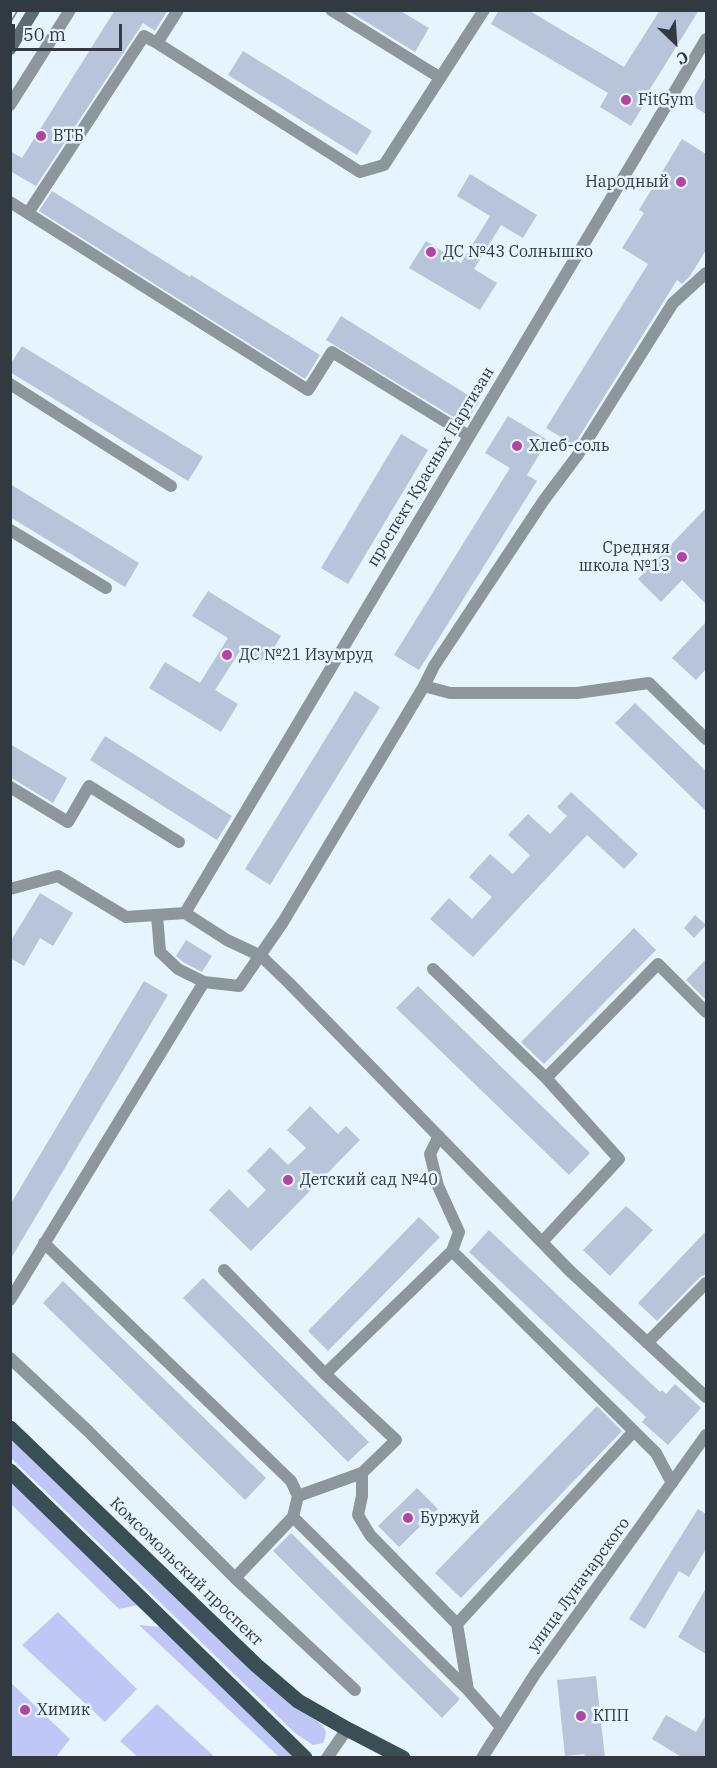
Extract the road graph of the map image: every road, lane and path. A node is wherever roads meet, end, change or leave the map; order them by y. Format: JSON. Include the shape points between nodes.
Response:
{"nodes":[{"id":1,"x":34,"y":10,"type":"edge"},
{"id":2,"x":70,"y":10,"type":"edge"},
{"id":3,"x":178,"y":10,"type":"edge"},
{"id":4,"x":332,"y":10,"type":"edge"},
{"id":5,"x":484,"y":10,"type":"edge"},
{"id":6,"x":706,"y":39,"type":"edge"},
{"id":7,"x":158,"y":43,"type":"junction"},
{"id":8,"x":10,"y":49,"type":"edge"},
{"id":9,"x":439,"y":77,"type":"junction"},
{"id":10,"x":10,"y":105,"type":"edge"},
{"id":11,"x":10,"y":202,"type":"edge"},
{"id":12,"x":28,"y":213,"type":"junction"},
{"id":13,"x":706,"y":273,"type":"edge"},
{"id":14,"x":10,"y":384,"type":"edge"},
{"id":15,"x":469,"y":436,"type":"junction"},
{"id":16,"x":171,"y":486,"type":"dead end"},
{"id":17,"x":10,"y":530,"type":"edge"},
{"id":18,"x":106,"y":588,"type":"dead end"},
{"id":19,"x":424,"y":686,"type":"junction"},
{"id":20,"x":706,"y":739,"type":"edge"},
{"id":21,"x":10,"y":787,"type":"edge"},
{"id":22,"x":179,"y":842,"type":"dead end"},
{"id":23,"x":10,"y":889,"type":"edge"},
{"id":24,"x":185,"y":913,"type":"junction"},
{"id":25,"x":158,"y":915,"type":"junction"},
{"id":26,"x":261,"y":956,"type":"junction"},
{"id":27,"x":433,"y":969,"type":"dead end"},
{"id":28,"x":204,"y":982,"type":"junction"},
{"id":29,"x":706,"y":1012,"type":"edge"},
{"id":30,"x":546,"y":1078,"type":"junction"},
{"id":31,"x":439,"y":1136,"type":"junction"},
{"id":32,"x":542,"y":1242,"type":"junction"},
{"id":33,"x":44,"y":1243,"type":"junction"},
{"id":34,"x":452,"y":1251,"type":"junction"},
{"id":35,"x":224,"y":1270,"type":"dead end"},
{"id":36,"x":706,"y":1283,"type":"edge"},
{"id":37,"x":10,"y":1300,"type":"edge"},
{"id":38,"x":647,"y":1343,"type":"junction"},
{"id":39,"x":10,"y":1358,"type":"edge"},
{"id":40,"x":325,"y":1374,"type":"junction"},
{"id":41,"x":706,"y":1397,"type":"edge"},
{"id":42,"x":10,"y":1428,"type":"edge"},
{"id":43,"x":634,"y":1431,"type":"junction"},
{"id":44,"x":706,"y":1435,"type":"edge"},
{"id":45,"x":10,"y":1471,"type":"edge"},
{"id":46,"x":362,"y":1473,"type":"junction"},
{"id":47,"x":672,"y":1483,"type":"junction"},
{"id":48,"x":298,"y":1496,"type":"junction"},
{"id":49,"x":293,"y":1517,"type":"junction"},
{"id":50,"x":235,"y":1578,"type":"junction"},
{"id":51,"x":457,"y":1624,"type":"junction"},
{"id":52,"x":355,"y":1690,"type":"dead end"},
{"id":53,"x":468,"y":1690,"type":"junction"},
{"id":54,"x":501,"y":1727,"type":"junction"},
{"id":55,"x":347,"y":1729,"type":"junction"},
{"id":56,"x":481,"y":1757,"type":"edge"},
{"id":57,"x":305,"y":1758,"type":"edge"},
{"id":58,"x":327,"y":1758,"type":"edge"},
{"id":59,"x":403,"y":1758,"type":"edge"}],
"edges":[{"from":1,"to":8,"type":"main road"},
{"from":2,"to":10,"type":"street"},
{"from":3,"to":7,"type":"street"},
{"from":4,"to":9,"type":"street"},
{"from":5,"to":9,"type":"street"},
{"from":6,"to":15,"type":"street","name":"проспект Красных Партизан"},
{"from":7,"to":9,"type":"street","via":[[360,172],[384,165]]},
{"from":7,"to":12,"type":"street","via":[[144,36]]},
{"from":11,"to":12,"type":"street"},
{"from":12,"to":15,"type":"street","via":[[308,390],[332,352]]},
{"from":13,"to":19,"type":"street","via":[[673,303]]},
{"from":14,"to":16,"type":"street"},
{"from":15,"to":24,"type":"street","name":"проспект Красных Партизан"},
{"from":17,"to":18,"type":"street"},
{"from":19,"to":20,"type":"street","via":[[450,693],[577,693],[649,683]]},
{"from":19,"to":26,"type":"street"},
{"from":21,"to":22,"type":"street","via":[[68,822],[89,786]]},
{"from":23,"to":25,"type":"street","via":[[58,876],[126,917]]},
{"from":24,"to":25,"type":"street"},
{"from":24,"to":26,"type":"street"},
{"from":25,"to":28,"type":"street","via":[[160,952],[178,969]]},
{"from":26,"to":28,"type":"street","via":[[239,986]]},
{"from":26,"to":31,"type":"street"},
{"from":27,"to":30,"type":"street"},
{"from":28,"to":33,"type":"street"},
{"from":29,"to":30,"type":"street","via":[[658,964]]},
{"from":30,"to":32,"type":"street","via":[[619,1159]]},
{"from":31,"to":32,"type":"street"},
{"from":31,"to":34,"type":"street","via":[[430,1154],[438,1186],[459,1232]]},
{"from":32,"to":38,"type":"street"},
{"from":33,"to":37,"type":"street"},
{"from":33,"to":48,"type":"street","via":[[291,1481]]},
{"from":34,"to":40,"type":"street"},
{"from":34,"to":43,"type":"street"},
{"from":35,"to":40,"type":"street"},
{"from":36,"to":38,"type":"street"},
{"from":38,"to":41,"type":"street"},
{"from":39,"to":50,"type":"street"},
{"from":40,"to":46,"type":"street","via":[[396,1440]]},
{"from":42,"to":55,"type":"main road","name":"Комсомольский проспект","via":[[256,1665],[298,1701]]},
{"from":43,"to":47,"type":"street","via":[[656,1453]]},
{"from":43,"to":51,"type":"street"},
{"from":44,"to":47,"type":"street","name":"улица Луначарского"},
{"from":45,"to":57,"type":"main road"},
{"from":46,"to":48,"type":"street"},
{"from":46,"to":51,"type":"street","via":[[358,1515],[370,1535]]},
{"from":47,"to":54,"type":"street","name":"улица Луначарского"},
{"from":48,"to":49,"type":"street"},
{"from":49,"to":50,"type":"street"},
{"from":49,"to":53,"type":"street"},
{"from":50,"to":52,"type":"street"},
{"from":51,"to":53,"type":"street"},
{"from":53,"to":54,"type":"street"},
{"from":54,"to":56,"type":"street","name":"улица Луначарского"},
{"from":55,"to":58,"type":"street"},
{"from":55,"to":59,"type":"main road","name":"Комсомольский проспект"}]}
